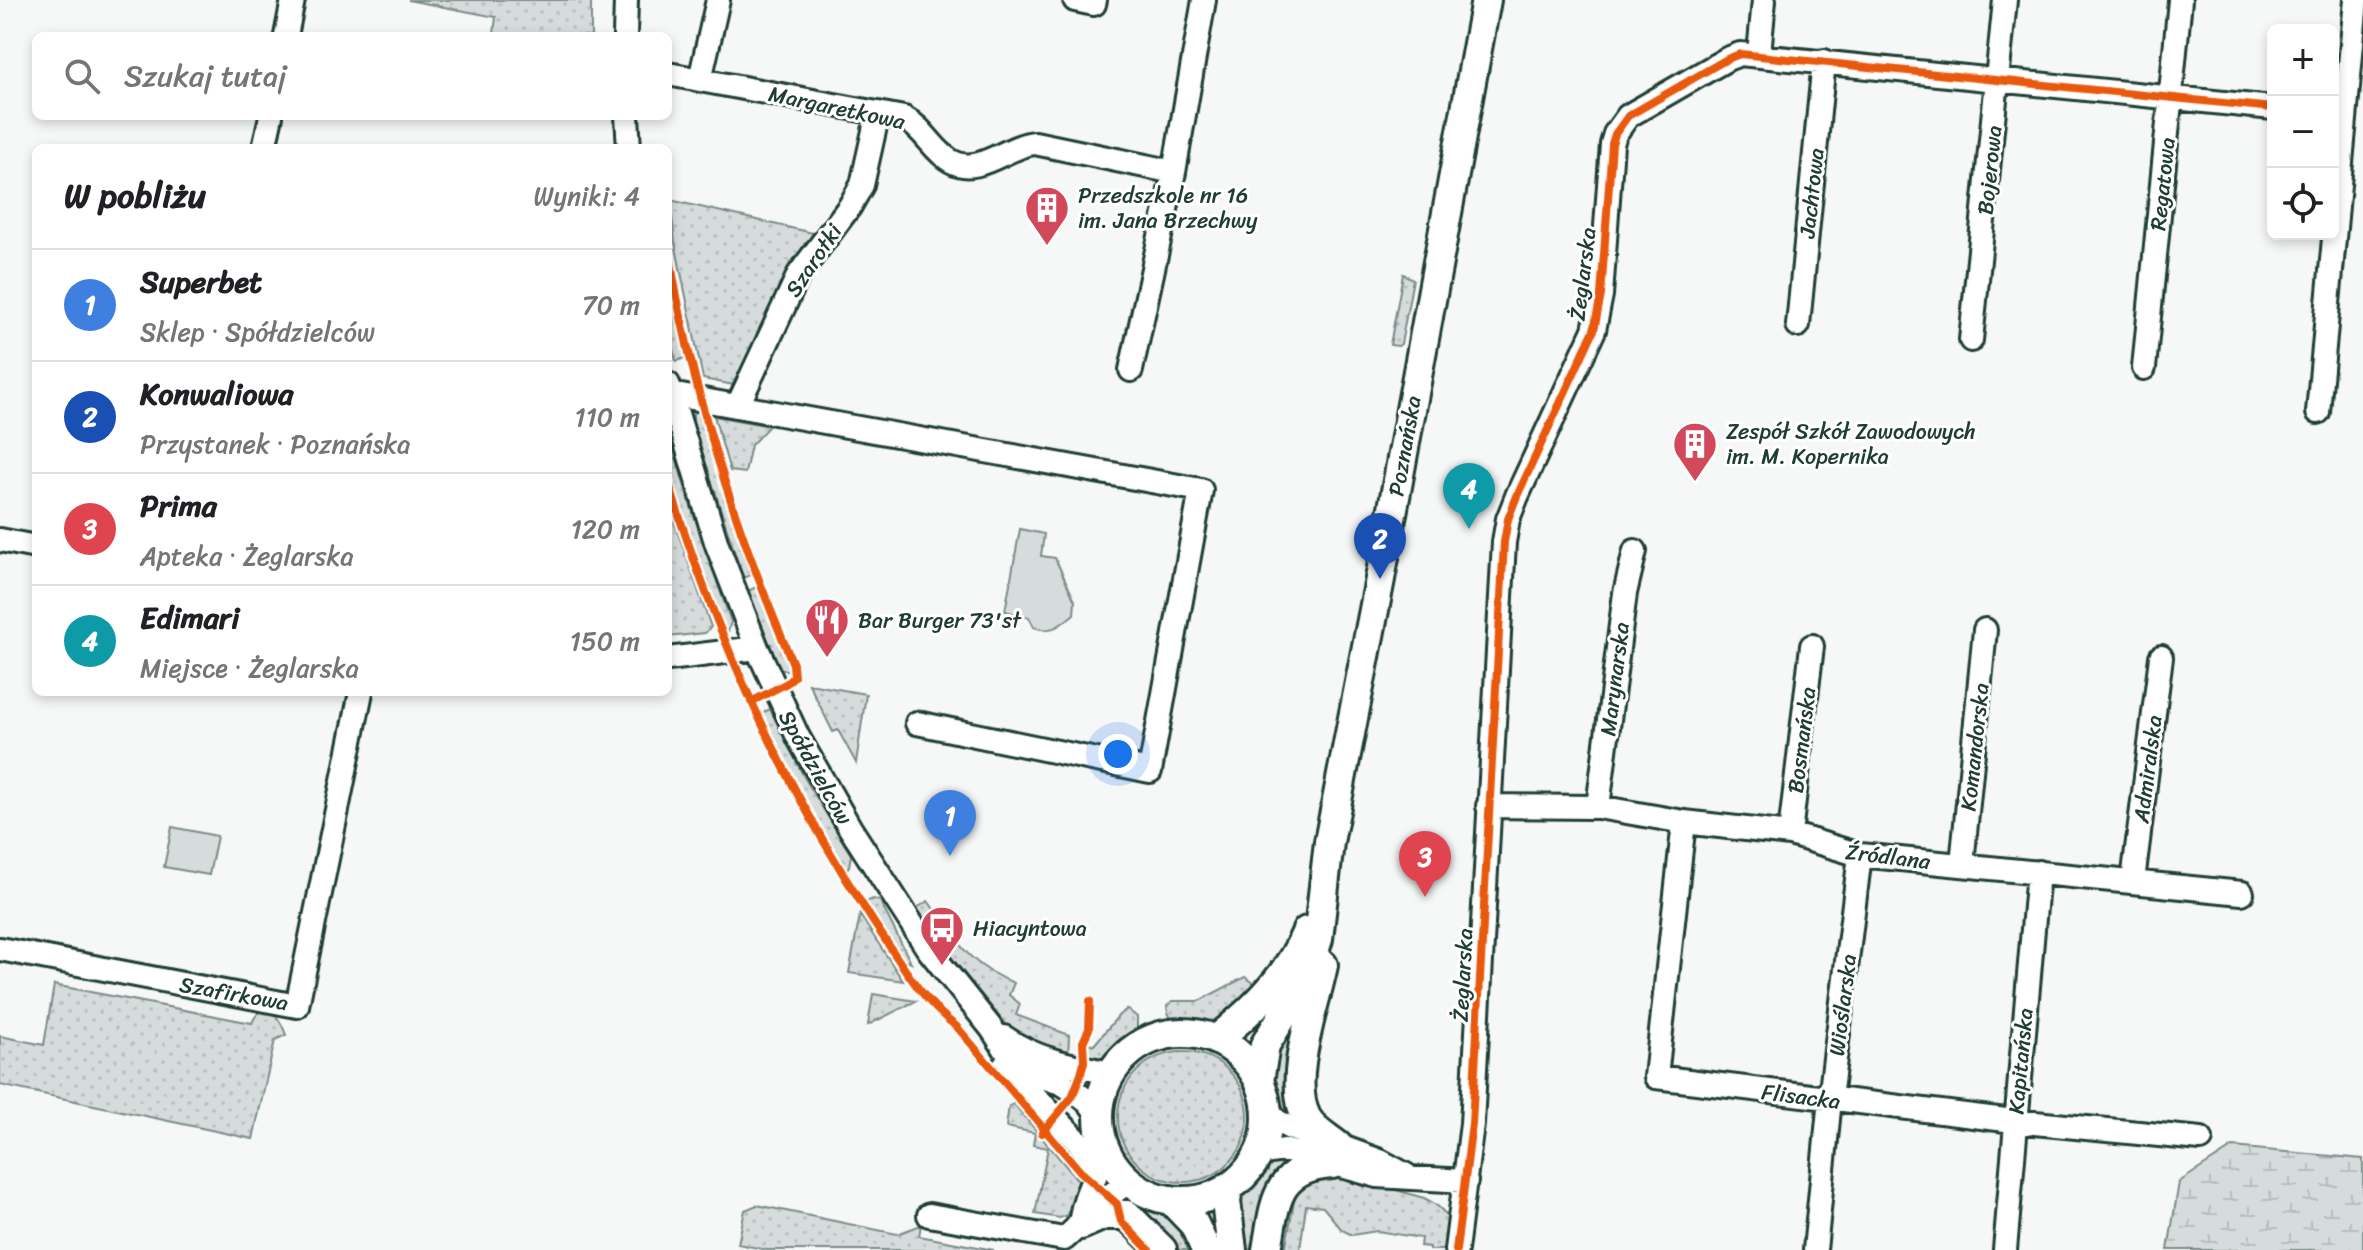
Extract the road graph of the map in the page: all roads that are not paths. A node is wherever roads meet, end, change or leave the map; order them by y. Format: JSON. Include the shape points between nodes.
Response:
{"nodes":[{"id":1,"x":293,"y":0,"type":"edge"},
{"id":2,"x":626,"y":0,"type":"edge"},
{"id":3,"x":718,"y":0,"type":"edge"},
{"id":4,"x":1075,"y":0,"type":"edge"},
{"id":5,"x":1095,"y":0,"type":"edge"},
{"id":6,"x":1204,"y":0,"type":"edge"},
{"id":7,"x":1486,"y":0,"type":"edge"},
{"id":8,"x":1764,"y":0,"type":"edge"},
{"id":9,"x":2005,"y":0,"type":"edge"},
{"id":10,"x":2180,"y":0,"type":"edge"},
{"id":11,"x":2356,"y":0,"type":"edge"},
{"id":12,"x":287,"y":32,"type":"edge"},
{"id":13,"x":625,"y":32,"type":"edge"},
{"id":14,"x":1759,"y":54,"type":"junction"},
{"id":15,"x":1824,"y":61,"type":"junction"},
{"id":16,"x":672,"y":75,"type":"edge"},
{"id":17,"x":700,"y":80,"type":"junction"},
{"id":18,"x":1998,"y":80,"type":"junction"},
{"id":19,"x":2170,"y":98,"type":"junction"},
{"id":20,"x":2267,"y":107,"type":"edge"},
{"id":21,"x":878,"y":113,"type":"junction"},
{"id":22,"x":2347,"y":114,"type":"edge"},
{"id":23,"x":270,"y":120,"type":"edge"},
{"id":24,"x":627,"y":120,"type":"edge"},
{"id":25,"x":265,"y":144,"type":"edge"},
{"id":26,"x":629,"y":144,"type":"edge"},
{"id":27,"x":1174,"y":172,"type":"junction"},
{"id":28,"x":1798,"y":325,"type":"dead end"},
{"id":29,"x":1971,"y":340,"type":"dead end"},
{"id":30,"x":2144,"y":368,"type":"dead end"},
{"id":31,"x":1131,"y":370,"type":"dead end"},
{"id":32,"x":672,"y":390,"type":"edge"},
{"id":33,"x":672,"y":399,"type":"edge"},
{"id":34,"x":738,"y":405,"type":"junction"},
{"id":35,"x":2318,"y":412,"type":"dead end"},
{"id":36,"x":0,"y":540,"type":"edge"},
{"id":37,"x":32,"y":546,"type":"edge"},
{"id":38,"x":1635,"y":551,"type":"dead end"},
{"id":39,"x":1985,"y":630,"type":"dead end"},
{"id":40,"x":1812,"y":646,"type":"dead end"},
{"id":41,"x":757,"y":648,"type":"junction"},
{"id":42,"x":2161,"y":657,"type":"dead end"},
{"id":43,"x":672,"y":659,"type":"edge"},
{"id":44,"x":360,"y":696,"type":"edge"},
{"id":45,"x":917,"y":723,"type":"dead end"},
{"id":46,"x":1488,"y":806,"type":"junction"},
{"id":47,"x":1598,"y":807,"type":"junction"},
{"id":48,"x":1684,"y":822,"type":"junction"},
{"id":49,"x":1790,"y":834,"type":"junction"},
{"id":50,"x":1860,"y":855,"type":"junction"},
{"id":51,"x":1962,"y":864,"type":"junction"},
{"id":52,"x":2038,"y":872,"type":"junction"},
{"id":53,"x":2133,"y":881,"type":"junction"},
{"id":54,"x":1322,"y":893,"type":"junction"},
{"id":55,"x":2242,"y":893,"type":"dead end"},
{"id":56,"x":0,"y":949,"type":"edge"},
{"id":57,"x":984,"y":1020,"type":"junction"},
{"id":58,"x":1216,"y":1040,"type":"junction"},
{"id":59,"x":1112,"y":1073,"type":"junction"},
{"id":60,"x":1259,"y":1081,"type":"junction"},
{"id":61,"x":1830,"y":1099,"type":"junction"},
{"id":62,"x":1266,"y":1110,"type":"junction"},
{"id":63,"x":1099,"y":1116,"type":"junction"},
{"id":64,"x":2014,"y":1121,"type":"junction"},
{"id":65,"x":2201,"y":1139,"type":"dead end"},
{"id":66,"x":1104,"y":1146,"type":"junction"},
{"id":67,"x":1258,"y":1154,"type":"junction"},
{"id":68,"x":1335,"y":1155,"type":"junction"},
{"id":69,"x":1095,"y":1177,"type":"junction"},
{"id":70,"x":1466,"y":1181,"type":"junction"},
{"id":71,"x":1130,"y":1182,"type":"junction"},
{"id":72,"x":1228,"y":1187,"type":"junction"},
{"id":73,"x":1171,"y":1200,"type":"junction"},
{"id":74,"x":929,"y":1215,"type":"dead end"},
{"id":75,"x":1081,"y":1225,"type":"junction"},
{"id":76,"x":1162,"y":1250,"type":"edge"},
{"id":77,"x":1206,"y":1250,"type":"edge"},
{"id":78,"x":1232,"y":1250,"type":"edge"},
{"id":79,"x":1267,"y":1250,"type":"edge"},
{"id":80,"x":1456,"y":1250,"type":"edge"},
{"id":81,"x":1815,"y":1250,"type":"edge"},
{"id":82,"x":2005,"y":1250,"type":"edge"}],
"edges":[{"from":1,"to":12,"type":"street"},
{"from":2,"to":13,"type":"street"},
{"from":3,"to":17,"type":"street"},
{"from":4,"to":5,"type":"street"},
{"from":6,"to":27,"type":"street"},
{"from":7,"to":54,"type":"main road","name":"Poznańska"},
{"from":8,"to":14,"type":"street"},
{"from":9,"to":18,"type":"street","name":"Bojerowa"},
{"from":10,"to":19,"type":"street","name":"Regatowa"},
{"from":11,"to":22,"type":"street"},
{"from":14,"to":15,"type":"street","name":"Żeglarska"},
{"from":14,"to":46,"type":"street","name":"Żeglarska","via":[[1727,59],[1628,116],[1615,134],[1594,330],[1508,519]]},
{"from":15,"to":18,"type":"street","name":"Żeglarska"},
{"from":15,"to":28,"type":"street","name":"Jachtowa"},
{"from":16,"to":17,"type":"street","name":"Margaretkowa"},
{"from":17,"to":21,"type":"street","name":"Margaretkowa"},
{"from":18,"to":19,"type":"street","name":"Żeglarska"},
{"from":18,"to":29,"type":"street","name":"Bojerowa"},
{"from":19,"to":20,"type":"street","name":"Żeglarska"},
{"from":19,"to":30,"type":"street","name":"Regatowa"},
{"from":21,"to":27,"type":"street","name":"Margaretkowa","via":[[918,126],[947,159],[961,165],[986,163],[1035,143]]},
{"from":21,"to":34,"type":"street","name":"Szarotki","via":[[862,185],[799,274]]},
{"from":22,"to":35,"type":"street"},
{"from":23,"to":25,"type":"street"},
{"from":24,"to":26,"type":"street"},
{"from":27,"to":31,"type":"street"},
{"from":32,"to":34,"type":"street"},
{"from":33,"to":41,"type":"street","name":"Spółdzielców","via":[[717,545]]},
{"from":34,"to":45,"type":"street","via":[[1201,490],[1150,771]]},
{"from":36,"to":37,"type":"street"},
{"from":38,"to":47,"type":"street","name":"Marynarska"},
{"from":39,"to":51,"type":"street","name":"Komandorska"},
{"from":40,"to":49,"type":"street","name":"Bosmańska"},
{"from":41,"to":43,"type":"street"},
{"from":41,"to":57,"type":"street","name":"Spółdzielców","via":[[798,737],[850,828],[921,938]]},
{"from":42,"to":53,"type":"street","name":"Admiralska"},
{"from":44,"to":56,"type":"street","name":"Szafirkowa","via":[[297,1006]]},
{"from":46,"to":47,"type":"street","name":"Źródlana"},
{"from":46,"to":70,"type":"street","name":"Żeglarska"},
{"from":47,"to":48,"type":"street","name":"Źródlana"},
{"from":48,"to":49,"type":"street","name":"Źródlana"},
{"from":48,"to":61,"type":"street","name":"Flisacka","via":[[1656,1077]]},
{"from":49,"to":50,"type":"street","name":"Źródlana"},
{"from":50,"to":51,"type":"street","name":"Źródlana"},
{"from":50,"to":61,"type":"street","name":"Wioślarska"},
{"from":51,"to":52,"type":"street","name":"Źródlana"},
{"from":52,"to":53,"type":"street","name":"Źródlana"},
{"from":52,"to":64,"type":"street","name":"Kapitańska"},
{"from":53,"to":55,"type":"street","name":"Źródlana"},
{"from":54,"to":58,"type":"main road","name":"Poznańska","via":[[1287,969]]},
{"from":54,"to":60,"type":"main road","name":"Poznańska","via":[[1309,968],[1265,1045]]},
{"from":54,"to":68,"type":"main road","via":[[1326,949],[1300,1090],[1307,1117]]},
{"from":57,"to":59,"type":"street","name":"Spółdzielców","via":[[1025,1051]]},
{"from":57,"to":63,"type":"street","name":"Spółdzielców","via":[[1011,1058],[1077,1093]]},
{"from":57,"to":69,"type":"street","via":[[997,1055],[1077,1140]]},
{"from":58,"to":59,"type":"main road","via":[[1192,1034],[1157,1037],[1131,1051]]},
{"from":58,"to":60,"type":"main road","via":[[1237,1053]]},
{"from":59,"to":63,"type":"main road"},
{"from":60,"to":62,"type":"main road"},
{"from":61,"to":64,"type":"street","name":"Flisacka"},
{"from":61,"to":81,"type":"street","name":"Wioślarska"},
{"from":62,"to":67,"type":"main road"},
{"from":62,"to":68,"type":"street"},
{"from":63,"to":66,"type":"main road"},
{"from":64,"to":65,"type":"street","name":"Flisacka"},
{"from":64,"to":82,"type":"street","name":"Kapitańska"},
{"from":66,"to":69,"type":"street"},
{"from":66,"to":71,"type":"main road"},
{"from":67,"to":68,"type":"street","via":[[1284,1150]]},
{"from":67,"to":72,"type":"main road"},
{"from":68,"to":70,"type":"street","via":[[1377,1176]]},
{"from":68,"to":79,"type":"main road","via":[[1304,1168],[1284,1184],[1277,1195]]},
{"from":69,"to":75,"type":"street","via":[[1082,1205]]},
{"from":70,"to":80,"type":"street","name":"Żeglarska"},
{"from":71,"to":73,"type":"main road"},
{"from":71,"to":75,"type":"street","via":[[1093,1209]]},
{"from":72,"to":73,"type":"main road","via":[[1195,1200]]},
{"from":72,"to":78,"type":"main road"},
{"from":73,"to":77,"type":"main road","via":[[1194,1224]]},
{"from":74,"to":75,"type":"street","via":[[1064,1239]]},
{"from":75,"to":76,"type":"main road","via":[[1104,1215],[1127,1215]]}]}
